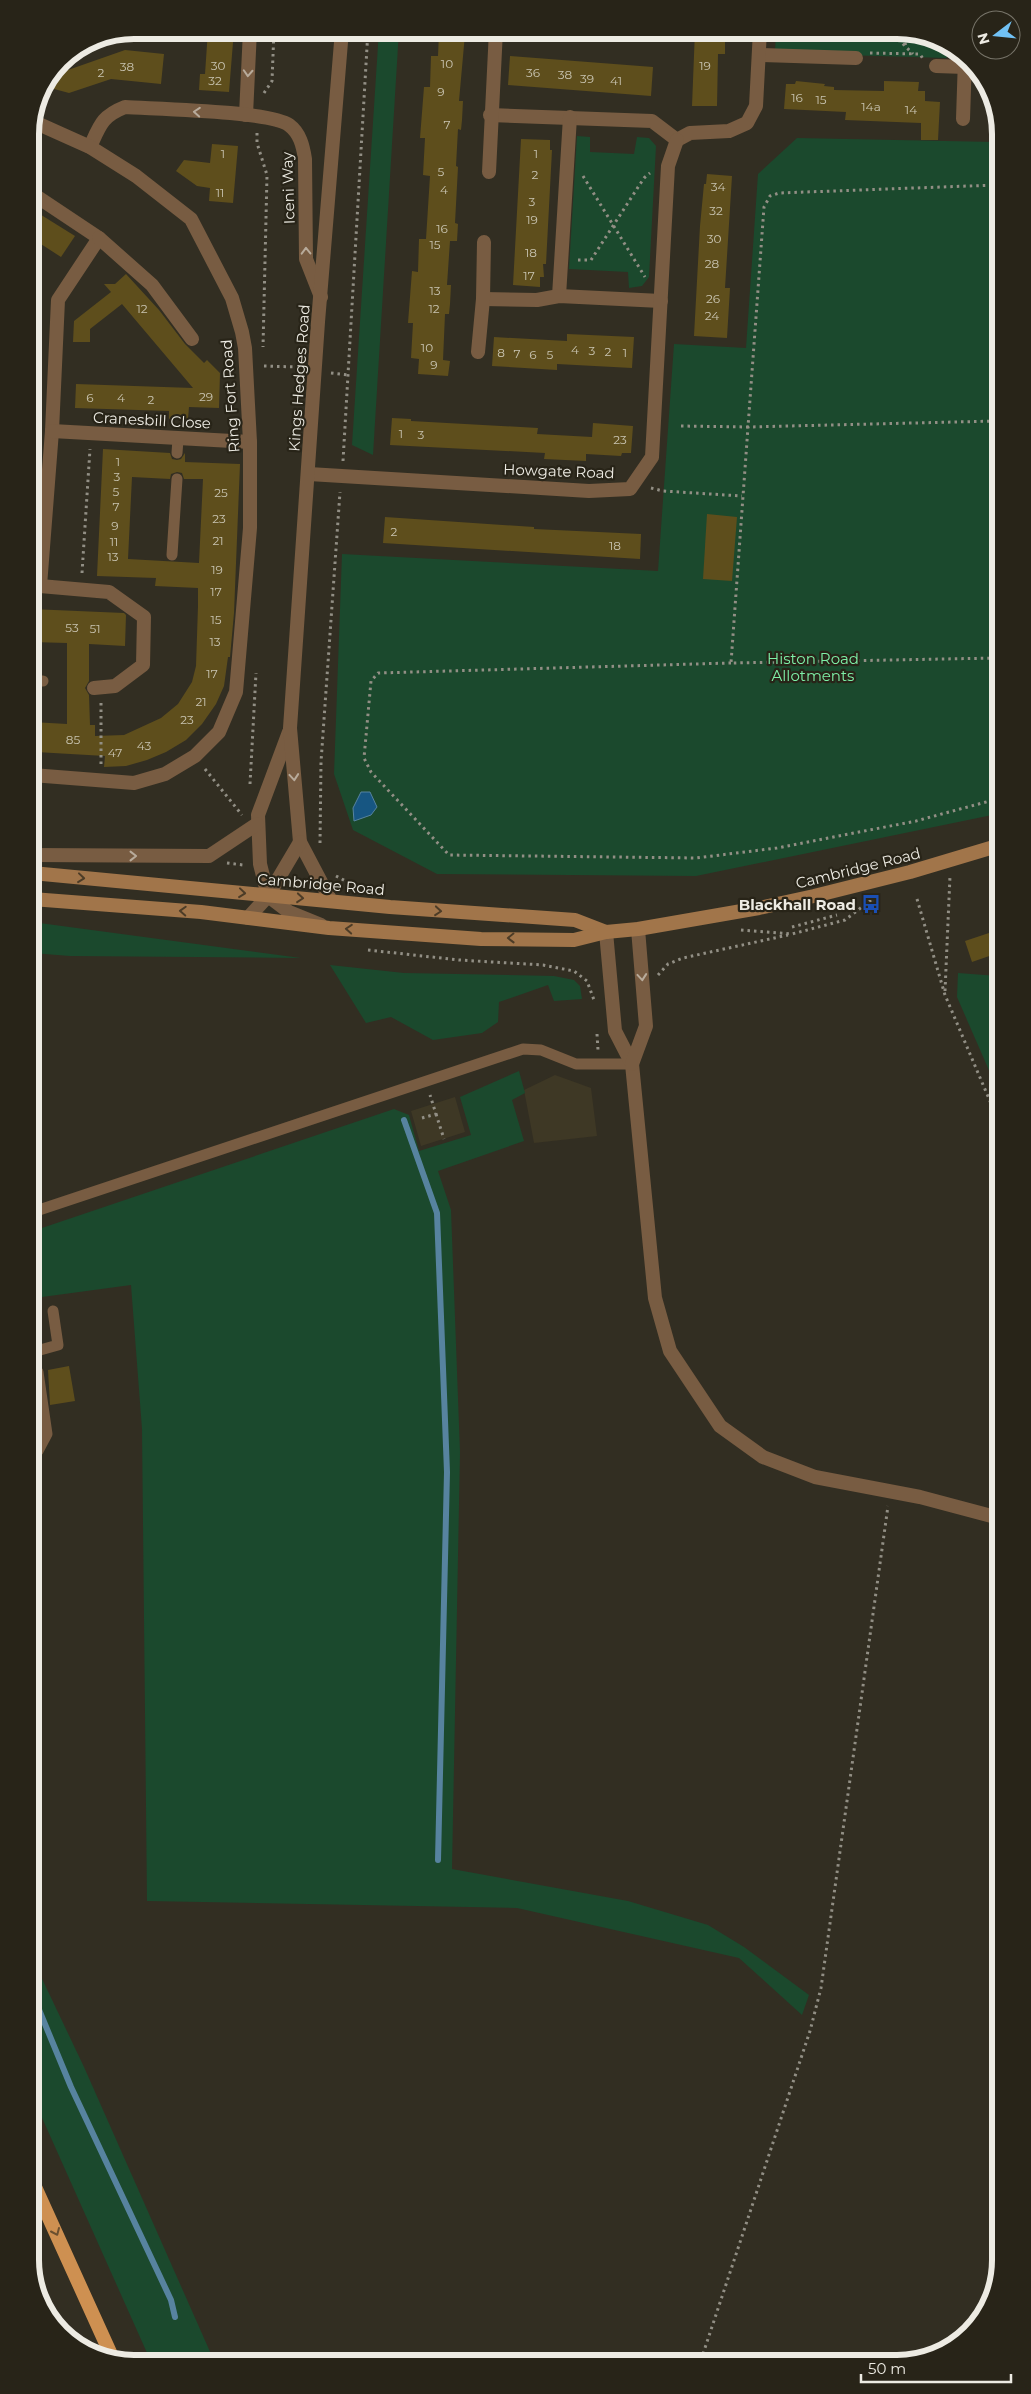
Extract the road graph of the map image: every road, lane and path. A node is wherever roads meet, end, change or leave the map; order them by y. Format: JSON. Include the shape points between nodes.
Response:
{"nodes":[{"id":1,"x":250,"y":39,"type":"edge"},
{"id":2,"x":274,"y":39,"type":"edge"},
{"id":3,"x":341,"y":39,"type":"edge"},
{"id":4,"x":367,"y":39,"type":"edge"},
{"id":5,"x":495,"y":39,"type":"edge"},
{"id":6,"x":760,"y":39,"type":"edge"},
{"id":7,"x":898,"y":39,"type":"edge"},
{"id":8,"x":904,"y":39,"type":"edge"},
{"id":9,"x":906,"y":47,"type":"junction"},
{"id":10,"x":913,"y":54,"type":"junction"},
{"id":11,"x":759,"y":55,"type":"junction"},
{"id":12,"x":856,"y":58,"type":"joint"},
{"id":13,"x":960,"y":63,"type":"edge"},
{"id":14,"x":936,"y":66,"type":"joint"},
{"id":15,"x":965,"y":68,"type":"edge"},
{"id":16,"x":490,"y":115,"type":"junction"},
{"id":17,"x":252,"y":116,"type":"junction"},
{"id":18,"x":570,"y":116,"type":"junction"},
{"id":19,"x":963,"y":119,"type":"dead end"},
{"id":20,"x":40,"y":124,"type":"edge"},
{"id":21,"x":677,"y":140,"type":"junction"},
{"id":22,"x":90,"y":147,"type":"junction"},
{"id":23,"x":655,"y":170,"type":"dead end"},
{"id":24,"x":580,"y":171,"type":"dead end"},
{"id":25,"x":489,"y":172,"type":"dead end"},
{"id":26,"x":992,"y":185,"type":"edge"},
{"id":27,"x":39,"y":198,"type":"edge"},
{"id":28,"x":614,"y":225,"type":"junction"},
{"id":29,"x":99,"y":238,"type":"junction"},
{"id":30,"x":484,"y":242,"type":"dead end"},
{"id":31,"x":570,"y":260,"type":"dead end"},
{"id":32,"x":559,"y":296,"type":"junction"},
{"id":33,"x":320,"y":297,"type":"junction"},
{"id":34,"x":483,"y":299,"type":"junction"},
{"id":35,"x":661,"y":301,"type":"junction"},
{"id":36,"x":263,"y":333,"type":"dead end"},
{"id":37,"x":192,"y":339,"type":"dead end"},
{"id":38,"x":478,"y":352,"type":"dead end"},
{"id":39,"x":992,"y":421,"type":"edge"},
{"id":40,"x":681,"y":426,"type":"dead end"},
{"id":41,"x":748,"y":426,"type":"junction"},
{"id":42,"x":52,"y":431,"type":"junction"},
{"id":43,"x":90,"y":433,"type":"junction"},
{"id":44,"x":178,"y":439,"type":"junction"},
{"id":45,"x":250,"y":442,"type":"junction"},
{"id":46,"x":177,"y":453,"type":"dead end"},
{"id":47,"x":309,"y":474,"type":"junction"},
{"id":48,"x":342,"y":476,"type":"junction"},
{"id":49,"x":177,"y":479,"type":"dead end"},
{"id":50,"x":630,"y":490,"type":"junction"},
{"id":51,"x":742,"y":496,"type":"junction"},
{"id":52,"x":39,"y":550,"type":"edge"},
{"id":53,"x":172,"y":555,"type":"dead end"},
{"id":54,"x":39,"y":586,"type":"edge"},
{"id":55,"x":82,"y":588,"type":"junction"},
{"id":56,"x":992,"y":658,"type":"edge"},
{"id":57,"x":731,"y":662,"type":"junction"},
{"id":58,"x":98,"y":688,"type":"joint"},
{"id":59,"x":290,"y":728,"type":"junction"},
{"id":60,"x":195,"y":756,"type":"junction"},
{"id":61,"x":39,"y":776,"type":"edge"},
{"id":62,"x":102,"y":780,"type":"junction"},
{"id":63,"x":992,"y":800,"type":"edge"},
{"id":64,"x":244,"y":810,"type":"dead end"},
{"id":65,"x":242,"y":815,"type":"junction"},
{"id":66,"x":237,"y":820,"type":"dead end"},
{"id":67,"x":257,"y":824,"type":"junction"},
{"id":68,"x":300,"y":842,"type":"junction"},
{"id":69,"x":992,"y":848,"type":"edge"},
{"id":70,"x":321,"y":850,"type":"dead end"},
{"id":71,"x":39,"y":855,"type":"edge"},
{"id":72,"x":947,"y":862,"type":"junction"},
{"id":73,"x":39,"y":874,"type":"edge"},
{"id":74,"x":332,"y":874,"type":"dead end"},
{"id":75,"x":366,"y":892,"type":"dead end"},
{"id":76,"x":268,"y":896,"type":"junction"},
{"id":77,"x":917,"y":899,"type":"dead end"},
{"id":78,"x":39,"y":900,"type":"edge"},
{"id":79,"x":331,"y":901,"type":"junction"},
{"id":80,"x":837,"y":915,"type":"dead end"},
{"id":81,"x":248,"y":918,"type":"junction"},
{"id":82,"x":792,"y":927,"type":"dead end"},
{"id":83,"x":329,"y":928,"type":"junction"},
{"id":84,"x":638,"y":929,"type":"junction"},
{"id":85,"x":606,"y":932,"type":"junction"},
{"id":86,"x":792,"y":934,"type":"dead end"},
{"id":87,"x":363,"y":949,"type":"dead end"},
{"id":88,"x":656,"y":977,"type":"dead end"},
{"id":89,"x":945,"y":995,"type":"junction"},
{"id":90,"x":595,"y":1009,"type":"dead end"},
{"id":91,"x":596,"y":1028,"type":"dead end"},
{"id":92,"x":632,"y":1064,"type":"junction"},
{"id":93,"x":600,"y":1065,"type":"junction"},
{"id":94,"x":433,"y":1104,"type":"dead end"},
{"id":95,"x":992,"y":1106,"type":"edge"},
{"id":96,"x":436,"y":1114,"type":"junction"},
{"id":97,"x":422,"y":1118,"type":"dead end"},
{"id":98,"x":444,"y":1139,"type":"dead end"},
{"id":99,"x":39,"y":1210,"type":"edge"},
{"id":100,"x":53,"y":1311,"type":"dead end"},
{"id":101,"x":39,"y":1350,"type":"edge"},
{"id":102,"x":39,"y":1379,"type":"edge"},
{"id":103,"x":39,"y":1449,"type":"edge"},
{"id":104,"x":890,"y":1491,"type":"junction"},
{"id":105,"x":992,"y":1516,"type":"edge"},
{"id":106,"x":39,"y":2196,"type":"edge"},
{"id":107,"x":110,"y":2352,"type":"edge"},
{"id":108,"x":703,"y":2355,"type":"edge"}],
"edges":[{"from":1,"to":17,"type":"street","one_way":true},
{"from":2,"to":17,"type":"path","via":[[272,81]]},
{"from":3,"to":33,"type":"street","name":"Kings Hedges Road"},
{"from":4,"to":48,"type":"path"},
{"from":5,"to":16,"type":"street"},
{"from":6,"to":11,"type":"street"},
{"from":7,"to":9,"type":"path"},
{"from":8,"to":9,"type":"path"},
{"from":9,"to":10,"type":"path"},
{"from":10,"to":12,"type":"path","via":[[862,52]]},
{"from":10,"to":14,"type":"path","via":[[920,54],[926,64]]},
{"from":11,"to":12,"type":"street"},
{"from":11,"to":21,"type":"street","via":[[756,106],[747,123],[728,131],[690,133]]},
{"from":13,"to":14,"type":"street"},
{"from":15,"to":19,"type":"street"},
{"from":16,"to":18,"type":"street"},
{"from":16,"to":25,"type":"street"},
{"from":17,"to":22,"type":"street","name":"Iceni Way","one_way":true,"via":[[125,107],[102,120]]},
{"from":33,"to":17,"type":"street","name":"Iceni Way","one_way":true,"via":[[306,259],[306,158],[302,143],[288,124]]},
{"from":17,"to":36,"type":"path","via":[[267,175]]},
{"from":18,"to":21,"type":"street","via":[[652,121]]},
{"from":18,"to":32,"type":"street"},
{"from":20,"to":22,"type":"street","name":"Ring Fort Road"},
{"from":21,"to":35,"type":"street","name":"Howgate Road","via":[[668,166]]},
{"from":22,"to":45,"type":"street","name":"Ring Fort Road","via":[[136,176],[191,219],[232,298],[242,332]]},
{"from":23,"to":28,"type":"path","via":[[644,178]]},
{"from":24,"to":28,"type":"path"},
{"from":26,"to":41,"type":"path","via":[[779,193],[770,196],[764,207]]},
{"from":27,"to":29,"type":"street"},
{"from":28,"to":31,"type":"path","via":[[591,260]]},
{"from":28,"to":35,"type":"path"},
{"from":29,"to":37,"type":"street","via":[[152,285]]},
{"from":29,"to":42,"type":"street","via":[[58,300]]},
{"from":30,"to":34,"type":"street"},
{"from":32,"to":34,"type":"street","via":[[537,300]]},
{"from":32,"to":35,"type":"street"},
{"from":33,"to":47,"type":"street","name":"Kings Hedges Road"},
{"from":34,"to":38,"type":"street"},
{"from":35,"to":50,"type":"street","name":"Howgate Road","via":[[652,457]]},
{"from":39,"to":41,"type":"path"},
{"from":40,"to":41,"type":"path"},
{"from":41,"to":51,"type":"path"},
{"from":42,"to":43,"type":"street","name":"Cranesbill Close"},
{"from":42,"to":52,"type":"street"},
{"from":43,"to":44,"type":"street","name":"Cranesbill Close"},
{"from":43,"to":55,"type":"path"},
{"from":44,"to":45,"type":"street","name":"Cranesbill Close"},
{"from":44,"to":46,"type":"lane"},
{"from":45,"to":60,"type":"street","name":"Ring Fort Road","via":[[250,528],[236,692],[219,732]]},
{"from":47,"to":48,"type":"street","name":"Howgate Road"},
{"from":47,"to":59,"type":"street","name":"Kings Hedges Road"},
{"from":48,"to":50,"type":"street","name":"Howgate Road","via":[[589,491]]},
{"from":48,"to":70,"type":"path","via":[[321,762]]},
{"from":49,"to":53,"type":"lane"},
{"from":50,"to":51,"type":"path","via":[[649,488]]},
{"from":51,"to":57,"type":"path"},
{"from":54,"to":55,"type":"street"},
{"from":55,"to":58,"type":"street","via":[[108,592],[144,617],[143,665],[115,686]]},
{"from":56,"to":57,"type":"path"},
{"from":57,"to":63,"type":"path","via":[[378,673],[371,681],[364,758],[371,772],[449,855],[696,858],[777,848],[916,821]]},
{"from":58,"to":62,"type":"path"},
{"from":59,"to":67,"type":"street","name":"Kings Hedges Road"},
{"from":59,"to":68,"type":"street","name":"Kings Hedges Road","one_way":true},
{"from":60,"to":62,"type":"street","via":[[165,774],[134,783]]},
{"from":60,"to":65,"type":"path"},
{"from":61,"to":62,"type":"street"},
{"from":64,"to":65,"type":"path"},
{"from":65,"to":66,"type":"path"},
{"from":71,"to":67,"type":"street","one_way":true,"via":[[209,856]]},
{"from":67,"to":76,"type":"street","name":"Kings Hedges Road","via":[[260,864]]},
{"from":68,"to":76,"type":"street"},
{"from":68,"to":79,"type":"street","name":"Kings Hedges Road"},
{"from":69,"to":72,"type":"main road","name":"Cambridge Road"},
{"from":72,"to":84,"type":"main road","name":"Cambridge Road","via":[[759,908]]},
{"from":72,"to":89,"type":"path","via":[[951,880]]},
{"from":73,"to":76,"type":"main road","name":"Cambridge Road","one_way":true},
{"from":74,"to":75,"type":"path"},
{"from":76,"to":79,"type":"main road","name":"Cambridge Road","one_way":true},
{"from":76,"to":81,"type":"street"},
{"from":76,"to":83,"type":"street","via":[[289,912]]},
{"from":77,"to":89,"type":"path"},
{"from":81,"to":78,"type":"main road","name":"Cambridge Road","one_way":true},
{"from":79,"to":85,"type":"main road","name":"Cambridge Road","one_way":true,"via":[[575,920]]},
{"from":80,"to":82,"type":"path"},
{"from":81,"to":83,"type":"main road","name":"Cambridge Road"},
{"from":85,"to":83,"type":"main road","name":"Cambridge Road","one_way":true,"via":[[574,940],[481,939]]},
{"from":84,"to":85,"type":"main road","name":"Cambridge Road"},
{"from":84,"to":92,"type":"street","one_way":true,"via":[[646,1026]]},
{"from":85,"to":92,"type":"street","via":[[615,1031]]},
{"from":86,"to":88,"type":"path","via":[[668,964]]},
{"from":87,"to":90,"type":"path","via":[[574,971],[587,981]]},
{"from":89,"to":95,"type":"path"},
{"from":91,"to":93,"type":"path"},
{"from":92,"to":93,"type":"lane"},
{"from":92,"to":104,"type":"street","via":[[655,1298],[670,1351],[720,1426],[762,1457],[814,1477]]},
{"from":93,"to":99,"type":"lane","via":[[576,1064],[541,1050],[523,1049]]},
{"from":94,"to":96,"type":"path"},
{"from":96,"to":97,"type":"path"},
{"from":96,"to":98,"type":"path"},
{"from":100,"to":101,"type":"lane","via":[[58,1345]]},
{"from":102,"to":103,"type":"lane","via":[[47,1434]]},
{"from":104,"to":105,"type":"street"},
{"from":104,"to":108,"type":"path","via":[[821,1988],[810,2031]]},
{"from":106,"to":107,"type":"highway","one_way":true}]}
